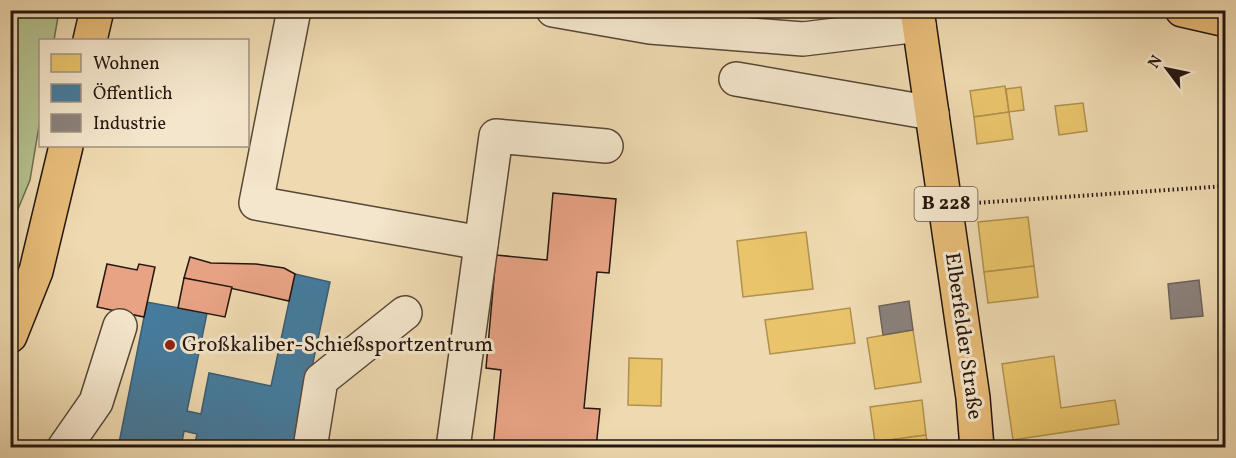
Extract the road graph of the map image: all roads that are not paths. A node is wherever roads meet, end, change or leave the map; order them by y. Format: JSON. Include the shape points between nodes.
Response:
{"nodes":[{"id":1,"x":97,"y":10,"type":"edge"},
{"id":2,"x":294,"y":10,"type":"edge"},
{"id":3,"x":553,"y":10,"type":"edge"},
{"id":4,"x":1182,"y":10,"type":"edge"},
{"id":5,"x":918,"y":18,"type":"edge"},
{"id":6,"x":1226,"y":20,"type":"edge"},
{"id":7,"x":90,"y":39,"type":"edge"},
{"id":8,"x":736,"y":79,"type":"dead end"},
{"id":9,"x":932,"y":114,"type":"junction"},
{"id":10,"x":606,"y":146,"type":"dead end"},
{"id":11,"x":66,"y":147,"type":"edge"},
{"id":12,"x":481,"y":243,"type":"junction"},
{"id":13,"x":405,"y":313,"type":"dead end"},
{"id":14,"x":120,"y":326,"type":"dead end"},
{"id":15,"x":10,"y":336,"type":"edge"},
{"id":16,"x":64,"y":447,"type":"edge"},
{"id":17,"x":310,"y":447,"type":"edge"},
{"id":18,"x":453,"y":447,"type":"edge"},
{"id":19,"x":977,"y":447,"type":"edge"}],
"edges":[{"from":1,"to":7,"type":"main road"},
{"from":2,"to":12,"type":"lane","via":[[256,203]]},
{"from":3,"to":5,"type":"lane","via":[[650,27],[803,39]]},
{"from":4,"to":6,"type":"main road"},
{"from":5,"to":9,"type":"main road","name":"Elberfelder Straße","number":"B 228"},
{"from":8,"to":9,"type":"lane"},
{"from":9,"to":19,"type":"main road","name":"Elberfelder Straße","number":"B 228"},
{"from":10,"to":12,"type":"lane","via":[[496,136]]},
{"from":11,"to":15,"type":"main road","via":[[36,272]]},
{"from":12,"to":18,"type":"lane"},
{"from":13,"to":17,"type":"lane","via":[[321,380]]},
{"from":14,"to":16,"type":"lane","via":[[96,402]]}]}
